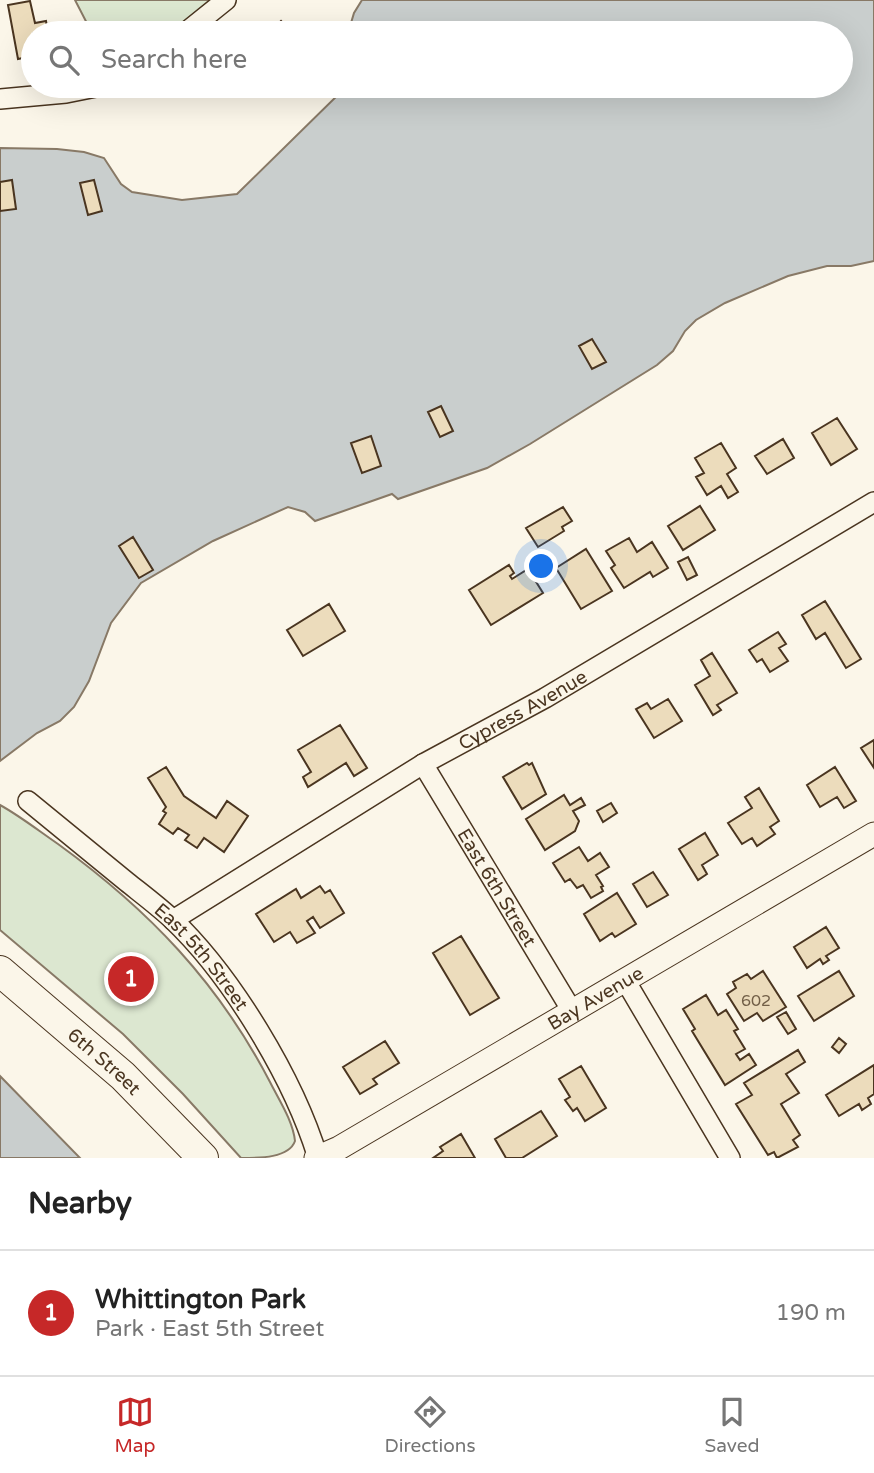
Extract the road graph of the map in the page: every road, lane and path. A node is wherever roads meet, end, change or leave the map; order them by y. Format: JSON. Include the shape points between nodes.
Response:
{"nodes":[{"id":1,"x":226,"y":0,"type":"edge"},
{"id":2,"x":200,"y":21,"type":"edge"},
{"id":3,"x":21,"y":97,"type":"edge"},
{"id":4,"x":0,"y":99,"type":"edge"},
{"id":5,"x":874,"y":502,"type":"edge"},
{"id":6,"x":423,"y":764,"type":"junction"},
{"id":7,"x":28,"y":801,"type":"dead end"},
{"id":8,"x":874,"y":834,"type":"edge"},
{"id":9,"x":173,"y":920,"type":"junction"},
{"id":10,"x":0,"y":971,"type":"edge"},
{"id":11,"x":625,"y":980,"type":"junction"},
{"id":12,"x":572,"y":1011,"type":"junction"},
{"id":13,"x":203,"y":1158,"type":"edge"},
{"id":14,"x":317,"y":1158,"type":"edge"},
{"id":15,"x":730,"y":1158,"type":"edge"}],
"edges":[{"from":1,"to":2,"type":"street"},
{"from":3,"to":4,"type":"street"},
{"from":5,"to":6,"type":"street","name":"Cypress Avenue","via":[[545,698]]},
{"from":6,"to":9,"type":"street","name":"Cypress Avenue"},
{"from":6,"to":12,"type":"street","name":"East 6th Street"},
{"from":7,"to":9,"type":"street","name":"East 5th Street"},
{"from":8,"to":11,"type":"street","name":"Bay Avenue"},
{"from":9,"to":14,"type":"street","name":"East 5th Street","via":[[244,1008],[292,1093]]},
{"from":10,"to":13,"type":"main road","name":"6th Street","via":[[123,1076]]},
{"from":11,"to":12,"type":"street","name":"Bay Avenue"},
{"from":11,"to":15,"type":"street"},
{"from":12,"to":14,"type":"street","name":"Bay Avenue"}]}
